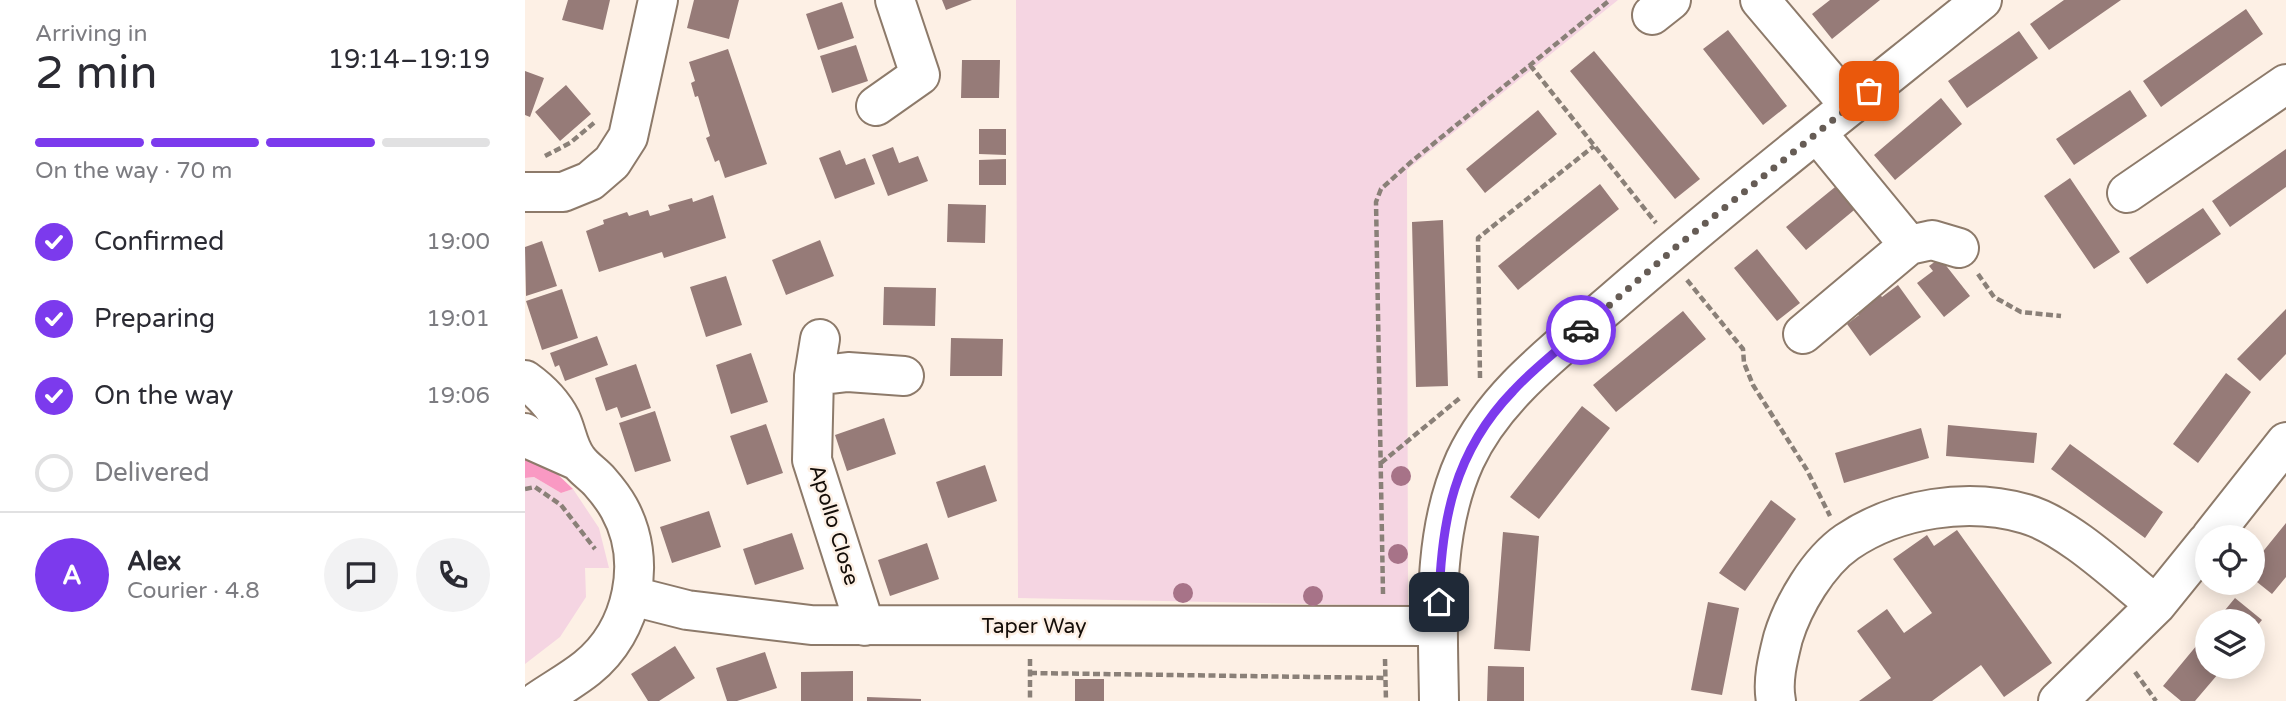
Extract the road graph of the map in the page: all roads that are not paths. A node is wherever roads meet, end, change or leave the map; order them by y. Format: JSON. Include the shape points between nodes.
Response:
{"nodes":[{"id":1,"x":658,"y":0,"type":"edge"},
{"id":2,"x":895,"y":0,"type":"edge"},
{"id":3,"x":1761,"y":0,"type":"edge"},
{"id":4,"x":1982,"y":0,"type":"edge"},
{"id":5,"x":2286,"y":84,"type":"edge"},
{"id":6,"x":876,"y":106,"type":"dead end"},
{"id":7,"x":1850,"y":106,"type":"junction"},
{"id":8,"x":1817,"y":133,"type":"junction"},
{"id":9,"x":530,"y":177,"type":"edge"},
{"id":10,"x":2127,"y":193,"type":"dead end"},
{"id":11,"x":1909,"y":245,"type":"junction"},
{"id":12,"x":1959,"y":248,"type":"road end"},
{"id":13,"x":1803,"y":334,"type":"dead end"},
{"id":14,"x":820,"y":339,"type":"dead end"},
{"id":15,"x":814,"y":376,"type":"junction"},
{"id":16,"x":904,"y":376,"type":"dead end"},
{"id":17,"x":525,"y":380,"type":"edge"},
{"id":18,"x":525,"y":433,"type":"edge"},
{"id":19,"x":2286,"y":442,"type":"edge"},
{"id":20,"x":577,"y":461,"type":"junction"},
{"id":21,"x":2220,"y":525,"type":"edge"},
{"id":22,"x":2195,"y":557,"type":"edge"},
{"id":23,"x":632,"y":596,"type":"junction"},
{"id":24,"x":2156,"y":605,"type":"junction"},
{"id":25,"x":865,"y":626,"type":"junction"},
{"id":26,"x":1438,"y":626,"type":"junction"},
{"id":27,"x":538,"y":701,"type":"edge"},
{"id":28,"x":1439,"y":701,"type":"edge"},
{"id":29,"x":1776,"y":701,"type":"edge"},
{"id":30,"x":2058,"y":701,"type":"edge"}],
"edges":[{"from":1,"to":9,"type":"street","via":[[628,137],[612,162],[590,181],[563,192]]},
{"from":2,"to":6,"type":"street","via":[[920,75]]},
{"from":3,"to":7,"type":"street"},
{"from":4,"to":7,"type":"street"},
{"from":5,"to":10,"type":"street"},
{"from":7,"to":8,"type":"street"},
{"from":8,"to":11,"type":"street"},
{"from":8,"to":26,"type":"street","via":[[1671,252],[1513,391],[1486,424],[1452,492],[1440,555]]},
{"from":11,"to":12,"type":"street","via":[[1931,240]]},
{"from":11,"to":13,"type":"street"},
{"from":14,"to":15,"type":"street","name":"Apollo Close"},
{"from":15,"to":16,"type":"street","via":[[848,372]]},
{"from":15,"to":25,"type":"street","name":"Apollo Close","via":[[812,460]]},
{"from":17,"to":20,"type":"street","via":[[561,420]]},
{"from":18,"to":20,"type":"street"},
{"from":19,"to":21,"type":"street"},
{"from":20,"to":23,"type":"street","via":[[600,481],[631,536],[636,567]]},
{"from":22,"to":24,"type":"street"},
{"from":23,"to":25,"type":"street","name":"Taper Way","via":[[687,610],[811,625]]},
{"from":23,"to":27,"type":"street","via":[[615,636],[589,667]]},
{"from":24,"to":29,"type":"street","via":[[2062,532],[2029,515],[2000,507],[1923,511],[1876,524],[1847,542],[1811,580],[1789,619],[1778,657]]},
{"from":24,"to":30,"type":"street"},
{"from":25,"to":26,"type":"street","name":"Taper Way"},
{"from":26,"to":28,"type":"street"}]}
